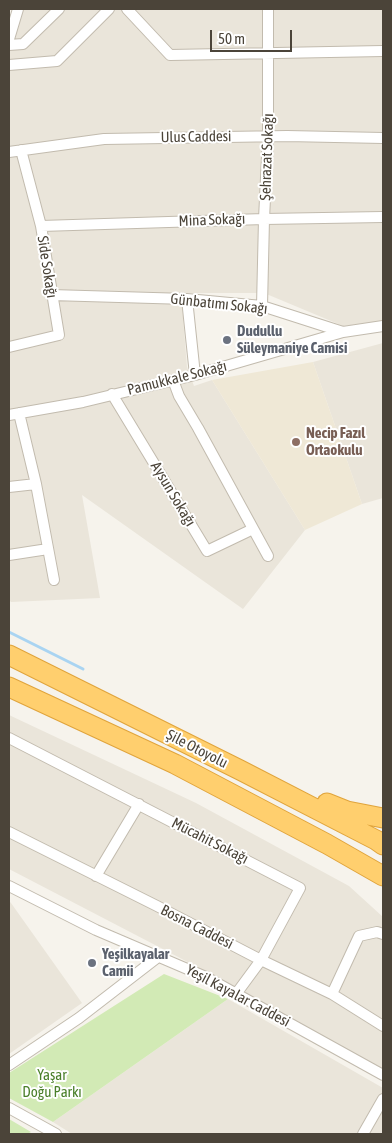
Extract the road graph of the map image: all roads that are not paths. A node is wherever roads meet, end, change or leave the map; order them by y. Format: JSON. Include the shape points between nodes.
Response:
{"nodes":[{"id":1,"x":18,"y":9,"type":"edge"},
{"id":2,"x":59,"y":9,"type":"edge"},
{"id":3,"x":109,"y":9,"type":"edge"},
{"id":4,"x":127,"y":9,"type":"edge"},
{"id":5,"x":268,"y":9,"type":"edge"},
{"id":6,"x":9,"y":40,"type":"edge"},
{"id":7,"x":9,"y":45,"type":"edge"},
{"id":8,"x":383,"y":51,"type":"edge"},
{"id":9,"x":268,"y":53,"type":"junction"},
{"id":10,"x":9,"y":65,"type":"edge"},
{"id":11,"x":268,"y":136,"type":"junction"},
{"id":12,"x":383,"y":138,"type":"edge"},
{"id":13,"x":21,"y":150,"type":"junction"},
{"id":14,"x":9,"y":152,"type":"edge"},
{"id":15,"x":383,"y":217,"type":"edge"},
{"id":16,"x":264,"y":218,"type":"junction"},
{"id":17,"x":41,"y":226,"type":"junction"},
{"id":18,"x":51,"y":296,"type":"junction"},
{"id":19,"x":188,"y":299,"type":"junction"},
{"id":20,"x":262,"y":306,"type":"junction"},
{"id":21,"x":383,"y":326,"type":"edge"},
{"id":22,"x":343,"y":332,"type":"junction"},
{"id":23,"x":9,"y":347,"type":"edge"},
{"id":24,"x":195,"y":375,"type":"junction"},
{"id":25,"x":173,"y":380,"type":"junction"},
{"id":26,"x":112,"y":394,"type":"junction"},
{"id":27,"x":14,"y":414,"type":"edge"},
{"id":28,"x":36,"y":484,"type":"junction"},
{"id":29,"x":9,"y":487,"type":"edge"},
{"id":30,"x":253,"y":529,"type":"junction"},
{"id":31,"x":48,"y":549,"type":"junction"},
{"id":32,"x":9,"y":555,"type":"edge"},
{"id":33,"x":268,"y":556,"type":"dead end"},
{"id":34,"x":54,"y":580,"type":"dead end"},
{"id":35,"x":9,"y":655,"type":"edge"},
{"id":36,"x":9,"y":687,"type":"edge"},
{"id":37,"x":9,"y":738,"type":"edge"},
{"id":38,"x":240,"y":770,"type":"junction"},
{"id":39,"x":138,"y":804,"type":"junction"},
{"id":40,"x":383,"y":818,"type":"edge"},
{"id":41,"x":9,"y":832,"type":"edge"},
{"id":42,"x":383,"y":845,"type":"edge"},
{"id":43,"x":96,"y":876,"type":"junction"},
{"id":44,"x":383,"y":876,"type":"edge"},
{"id":45,"x":9,"y":886,"type":"edge"},
{"id":46,"x":383,"y":934,"type":"edge"},
{"id":47,"x":158,"y":957,"type":"junction"},
{"id":48,"x":261,"y":960,"type":"junction"},
{"id":49,"x":236,"y":994,"type":"junction"},
{"id":50,"x":332,"y":994,"type":"junction"},
{"id":51,"x":383,"y":1026,"type":"edge"},
{"id":52,"x":9,"y":1065,"type":"edge"},
{"id":53,"x":383,"y":1074,"type":"edge"},
{"id":54,"x":383,"y":1099,"type":"edge"},
{"id":55,"x":9,"y":1108,"type":"edge"},
{"id":56,"x":56,"y":1134,"type":"edge"},
{"id":57,"x":363,"y":1134,"type":"edge"}],
"edges":[{"from":1,"to":6,"type":"street"},
{"from":2,"to":7,"type":"street","via":[[23,44]]},
{"from":3,"to":10,"type":"street","via":[[57,61]]},
{"from":4,"to":9,"type":"street","via":[[170,55]]},
{"from":5,"to":9,"type":"street","name":"Şehrazat Sokağı"},
{"from":8,"to":9,"type":"street"},
{"from":9,"to":11,"type":"street","name":"Şehrazat Sokağı"},
{"from":11,"to":12,"type":"street","name":"Ulus Caddesi"},
{"from":11,"to":13,"type":"street","name":"Ulus Caddesi","via":[[104,139]]},
{"from":11,"to":16,"type":"street","name":"Şehrazat Sokağı"},
{"from":13,"to":14,"type":"street","name":"Ulus Caddesi"},
{"from":13,"to":17,"type":"street","name":"Side Sokağı"},
{"from":15,"to":16,"type":"street","name":"Mina Sokağı"},
{"from":16,"to":17,"type":"street","name":"Mina Sokağı"},
{"from":16,"to":20,"type":"street","name":"Şehrazat Sokağı"},
{"from":17,"to":18,"type":"street","name":"Side Sokağı"},
{"from":18,"to":19,"type":"street","name":"Günbatımı Sokağı"},
{"from":18,"to":23,"type":"street","name":"Side Sokağı","via":[[58,336]]},
{"from":19,"to":20,"type":"street","name":"Günbatımı Sokağı"},
{"from":19,"to":24,"type":"street"},
{"from":20,"to":22,"type":"street","name":"Günbatımı Sokağı"},
{"from":21,"to":22,"type":"street","name":"Günbatımı Sokağı"},
{"from":22,"to":24,"type":"street","name":"Pamukkale Sokağı"},
{"from":24,"to":25,"type":"street","name":"Pamukkale Sokağı"},
{"from":25,"to":26,"type":"street","name":"Pamukkale Sokağı"},
{"from":25,"to":30,"type":"street"},
{"from":26,"to":27,"type":"street","name":"Pamukkale Sokağı"},
{"from":26,"to":30,"type":"street","name":"Aysun Sokağı","via":[[207,551]]},
{"from":27,"to":28,"type":"street"},
{"from":28,"to":29,"type":"street"},
{"from":28,"to":31,"type":"street"},
{"from":30,"to":33,"type":"street"},
{"from":31,"to":32,"type":"street"},
{"from":31,"to":34,"type":"street"},
{"from":35,"to":38,"type":"highway","name":"Şile Otoyolu"},
{"from":36,"to":44,"type":"highway","name":"Şile Otoyolu","via":[[175,764]]},
{"from":37,"to":39,"type":"street","name":"Mücahit Sokağı"},
{"from":38,"to":40,"type":"highway","via":[[347,811]]},
{"from":38,"to":42,"type":"highway","name":"Şile Otoyolu"},
{"from":39,"to":43,"type":"street"},
{"from":39,"to":48,"type":"street","name":"Mücahit Sokağı","via":[[300,888]]},
{"from":41,"to":43,"type":"street","name":"Bosna Caddesi"},
{"from":43,"to":48,"type":"street","name":"Bosna Caddesi"},
{"from":45,"to":47,"type":"street","name":"Yeşil Kayalar Caddesi"},
{"from":46,"to":50,"type":"street","via":[[377,932],[360,936]]},
{"from":47,"to":49,"type":"street","name":"Yeşil Kayalar Caddesi","via":[[206,977]]},
{"from":47,"to":52,"type":"street","via":[[79,1018]]},
{"from":48,"to":49,"type":"street","name":"Mücahit Sokağı"},
{"from":48,"to":50,"type":"street","name":"Bosna Caddesi"},
{"from":49,"to":53,"type":"street","name":"Yeşil Kayalar Caddesi"},
{"from":50,"to":51,"type":"street","name":"Bosna Caddesi"},
{"from":54,"to":57,"type":"street"},
{"from":55,"to":56,"type":"street"}]}
